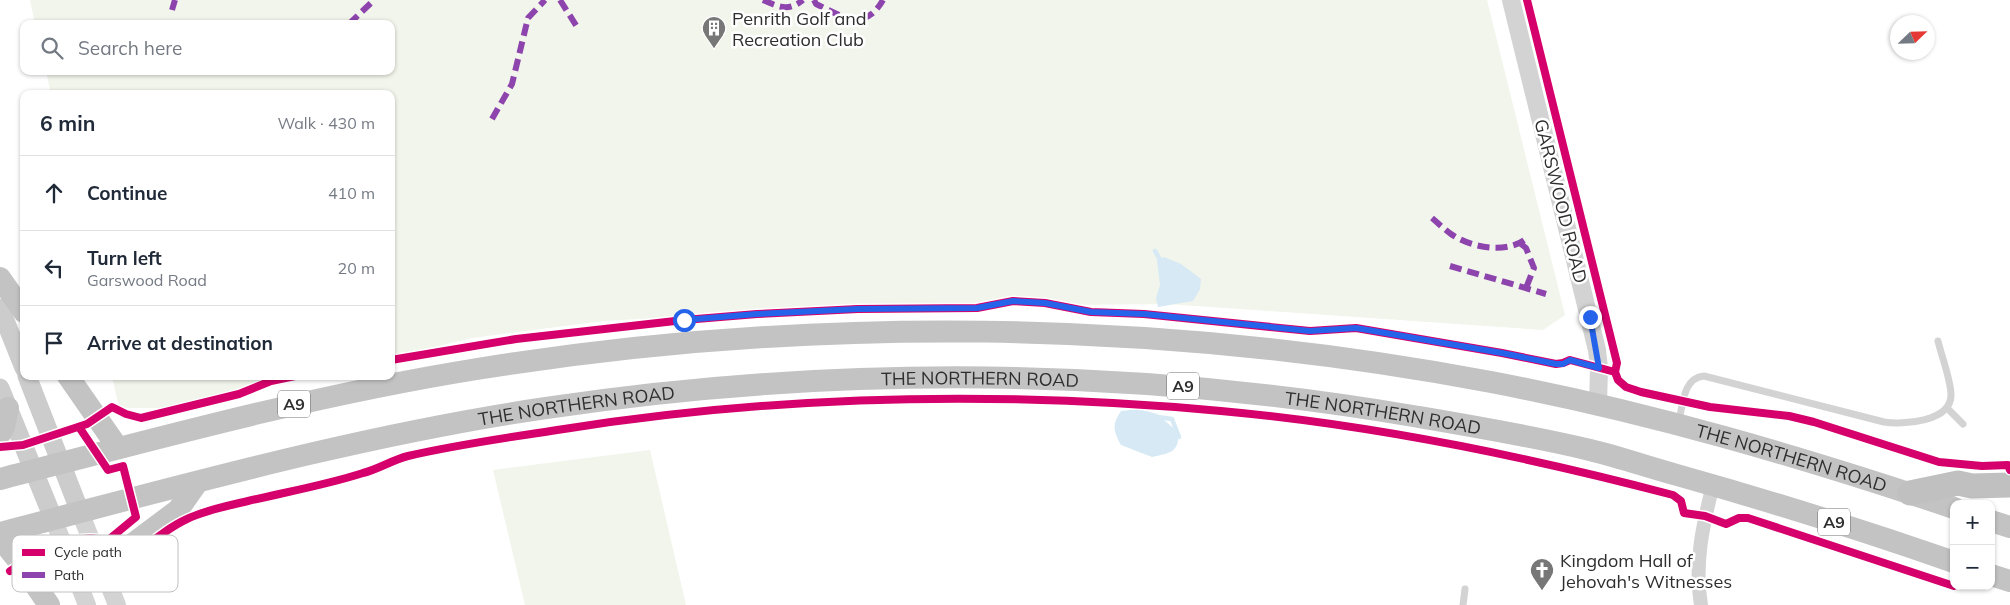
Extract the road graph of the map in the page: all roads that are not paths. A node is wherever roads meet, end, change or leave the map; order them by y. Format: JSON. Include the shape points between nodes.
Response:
{"nodes":[{"id":1,"x":1511,"y":0,"type":"edge"},
{"id":2,"x":0,"y":278,"type":"edge"},
{"id":3,"x":20,"y":306,"type":"edge"},
{"id":4,"x":0,"y":308,"type":"edge"},
{"id":5,"x":1938,"y":341,"type":"dead end"},
{"id":6,"x":20,"y":358,"type":"edge"},
{"id":7,"x":28,"y":380,"type":"edge"},
{"id":8,"x":71,"y":380,"type":"edge"},
{"id":9,"x":4,"y":398,"type":"edge"},
{"id":10,"x":1598,"y":405,"type":"junction"},
{"id":11,"x":1947,"y":408,"type":"junction"},
{"id":12,"x":1678,"y":424,"type":"junction"},
{"id":13,"x":1963,"y":424,"type":"dead end"},
{"id":14,"x":0,"y":434,"type":"edge"},
{"id":15,"x":118,"y":448,"type":"junction"},
{"id":16,"x":60,"y":464,"type":"junction"},
{"id":17,"x":33,"y":471,"type":"junction"},
{"id":18,"x":0,"y":479,"type":"edge"},
{"id":19,"x":197,"y":483,"type":"junction"},
{"id":20,"x":1713,"y":485,"type":"junction"},
{"id":21,"x":2010,"y":485,"type":"edge"},
{"id":22,"x":1910,"y":493,"type":"junction"},
{"id":23,"x":1950,"y":507,"type":"edge"},
{"id":24,"x":80,"y":512,"type":"junction"},
{"id":25,"x":53,"y":518,"type":"junction"},
{"id":26,"x":1995,"y":522,"type":"edge"},
{"id":27,"x":2010,"y":527,"type":"edge"},
{"id":28,"x":0,"y":533,"type":"edge"},
{"id":29,"x":60,"y":535,"type":"edge"},
{"id":30,"x":89,"y":535,"type":"edge"},
{"id":31,"x":145,"y":535,"type":"edge"},
{"id":32,"x":0,"y":538,"type":"edge"},
{"id":33,"x":12,"y":553,"type":"edge"},
{"id":34,"x":1950,"y":561,"type":"edge"},
{"id":35,"x":1995,"y":576,"type":"edge"},
{"id":36,"x":2010,"y":581,"type":"edge"},
{"id":37,"x":1465,"y":589,"type":"dead end"},
{"id":38,"x":41,"y":592,"type":"edge"},
{"id":39,"x":82,"y":592,"type":"edge"},
{"id":40,"x":112,"y":592,"type":"edge"},
{"id":41,"x":50,"y":605,"type":"edge"},
{"id":42,"x":87,"y":605,"type":"edge"},
{"id":43,"x":117,"y":605,"type":"edge"},
{"id":44,"x":1463,"y":605,"type":"edge"},
{"id":45,"x":1701,"y":605,"type":"edge"}],
"edges":[{"from":1,"to":10,"type":"street","name":"GARSWOOD ROAD","via":[[1597,350]]},
{"from":2,"to":3,"type":"highway"},
{"from":4,"to":6,"type":"main road"},
{"from":5,"to":11,"type":"lane","via":[[1951,395]]},
{"from":7,"to":16,"type":"main road"},
{"from":8,"to":15,"type":"highway"},
{"from":9,"to":14,"type":"highway","via":[[4,427]]},
{"from":9,"to":17,"type":"main road"},
{"from":10,"to":12,"type":"highway","name":"THE NORTHERN ROAD","number":"A9"},
{"from":10,"to":15,"type":"highway","name":"THE NORTHERN ROAD","number":"A9","via":[[1491,382],[1346,358],[1265,349],[1068,334],[869,332],[770,336],[622,349],[473,369],[251,414]]},
{"from":11,"to":12,"type":"lane","via":[[1938,415],[1918,421],[1884,422],[1704,376],[1688,385]]},
{"from":11,"to":13,"type":"lane"},
{"from":12,"to":22,"type":"highway","name":"THE NORTHERN ROAD","number":"A9"},
{"from":15,"to":16,"type":"highway","name":"THE NORTHERN ROAD","number":"A9"},
{"from":16,"to":17,"type":"highway","name":"THE NORTHERN ROAD","number":"A9"},
{"from":16,"to":24,"type":"main road"},
{"from":17,"to":18,"type":"highway","name":"THE NORTHERN ROAD","number":"A9"},
{"from":17,"to":25,"type":"main road"},
{"from":19,"to":20,"type":"highway","name":"THE NORTHERN ROAD","number":"A9","via":[[316,452],[554,407],[752,384],[865,377],[969,377],[1144,382],[1366,408],[1590,450]]},
{"from":19,"to":24,"type":"highway","name":"THE NORTHERN ROAD","number":"A9"},
{"from":19,"to":31,"type":"highway","via":[[178,510]]},
{"from":20,"to":34,"type":"highway","name":"THE NORTHERN ROAD","number":"A9"},
{"from":20,"to":45,"type":"street","via":[[1699,553]]},
{"from":21,"to":22,"type":"highway","via":[[1958,483]]},
{"from":22,"to":23,"type":"highway","name":"THE NORTHERN ROAD","number":"A9"},
{"from":24,"to":25,"type":"highway","name":"THE NORTHERN ROAD","number":"A9"},
{"from":24,"to":30,"type":"street"},
{"from":25,"to":28,"type":"highway","name":"THE NORTHERN ROAD","number":"A9"},
{"from":25,"to":29,"type":"street"},
{"from":26,"to":27,"type":"highway"},
{"from":32,"to":33,"type":"highway"},
{"from":35,"to":36,"type":"highway"},
{"from":37,"to":44,"type":"lane"},
{"from":38,"to":41,"type":"highway"},
{"from":39,"to":42,"type":"street"},
{"from":40,"to":43,"type":"street"}]}
